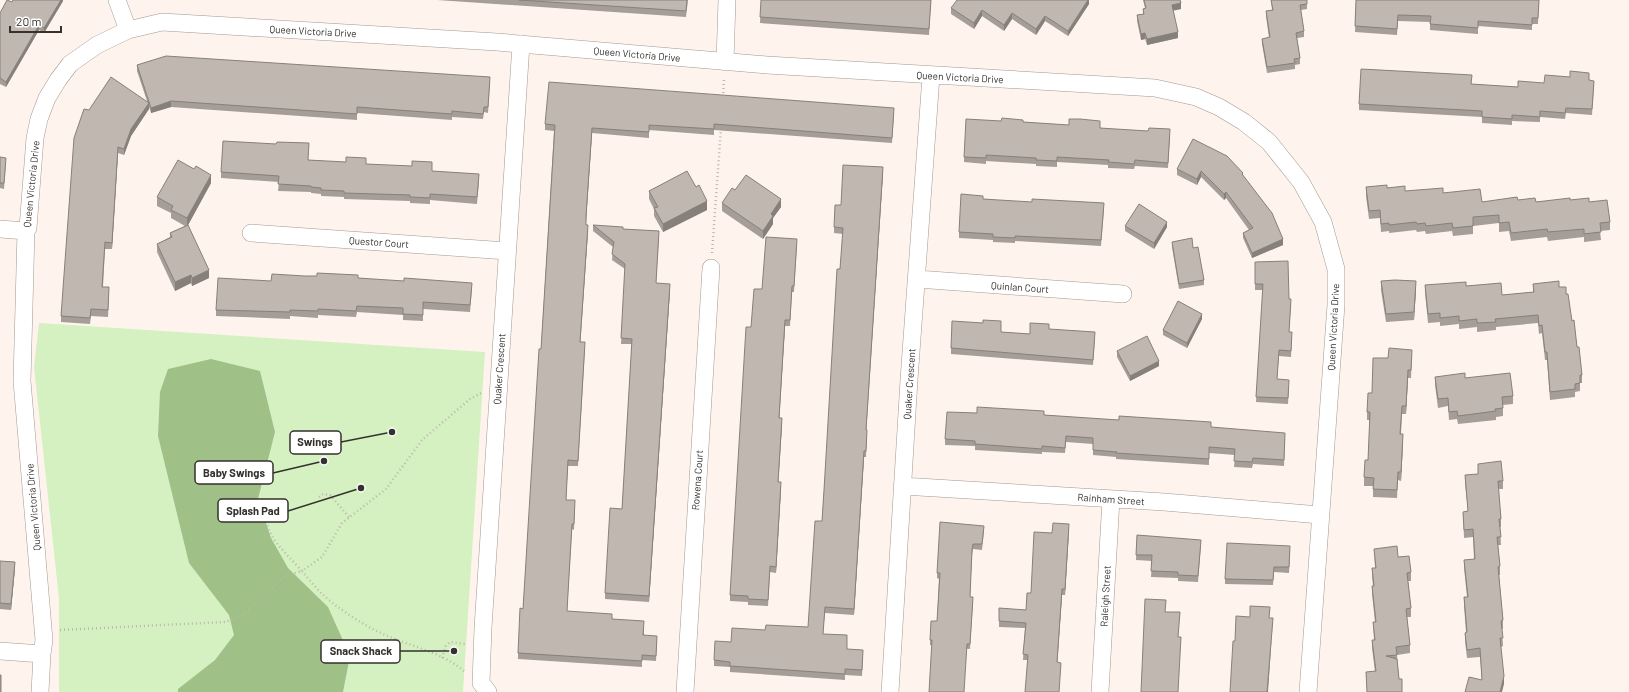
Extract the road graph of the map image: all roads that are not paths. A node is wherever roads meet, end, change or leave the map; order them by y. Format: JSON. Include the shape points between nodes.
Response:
{"nodes":[{"id":1,"x":117,"y":0,"type":"edge"},
{"id":2,"x":727,"y":0,"type":"edge"},
{"id":3,"x":128,"y":30,"type":"junction"},
{"id":4,"x":521,"y":44,"type":"junction"},
{"id":5,"x":725,"y":62,"type":"junction"},
{"id":6,"x":931,"y":76,"type":"junction"},
{"id":7,"x":0,"y":229,"type":"edge"},
{"id":8,"x":26,"y":231,"type":"junction"},
{"id":9,"x":251,"y":233,"type":"dead end"},
{"id":10,"x":506,"y":251,"type":"junction"},
{"id":11,"x":711,"y":268,"type":"road end"},
{"id":12,"x":917,"y":279,"type":"junction"},
{"id":13,"x":1123,"y":294,"type":"dead end"},
{"id":14,"x":902,"y":486,"type":"junction"},
{"id":15,"x":1111,"y":499,"type":"junction"},
{"id":16,"x":1320,"y":515,"type":"junction"},
{"id":17,"x":0,"y":651,"type":"edge"},
{"id":18,"x":42,"y":654,"type":"junction"},
{"id":19,"x":484,"y":688,"type":"edge"},
{"id":20,"x":40,"y":692,"type":"edge"},
{"id":21,"x":685,"y":692,"type":"edge"},
{"id":22,"x":890,"y":692,"type":"edge"},
{"id":23,"x":1100,"y":692,"type":"edge"},
{"id":24,"x":1308,"y":692,"type":"edge"}],
"edges":[{"from":1,"to":3,"type":"street"},
{"from":2,"to":5,"type":"street"},
{"from":3,"to":4,"type":"street","name":"Queen Victoria Drive","via":[[162,22],[182,22]]},
{"from":3,"to":8,"type":"street","name":"Queen Victoria Drive","via":[[97,45],[70,64],[47,98],[38,119],[35,138]]},
{"from":4,"to":5,"type":"street","name":"Queen Victoria Drive"},
{"from":4,"to":10,"type":"street","name":"Quaker Crescent"},
{"from":5,"to":6,"type":"street","name":"Queen Victoria Drive"},
{"from":6,"to":12,"type":"street","name":"Quaker Crescent"},
{"from":6,"to":16,"type":"street","name":"Queen Victoria Drive","via":[[1105,84],[1168,90],[1196,96],[1219,107],[1266,138],[1301,182],[1322,222],[1336,269],[1336,305]]},
{"from":7,"to":8,"type":"street"},
{"from":8,"to":18,"type":"street","name":"Queen Victoria Drive","via":[[22,381],[44,640]]},
{"from":9,"to":10,"type":"street","name":"Questor Court"},
{"from":10,"to":19,"type":"street","name":"Quaker Crescent"},
{"from":11,"to":21,"type":"street","name":"Rowena Court"},
{"from":12,"to":13,"type":"street","name":"Quinlan Court"},
{"from":12,"to":14,"type":"street","name":"Quaker Crescent"},
{"from":14,"to":15,"type":"street","name":"Rainham Street"},
{"from":14,"to":22,"type":"street","name":"Quaker Crescent"},
{"from":15,"to":16,"type":"street","name":"Rainham Street"},
{"from":15,"to":23,"type":"street","name":"Raleigh Street"},
{"from":16,"to":24,"type":"street","name":"Queen Victoria Drive"},
{"from":17,"to":18,"type":"street"},
{"from":18,"to":20,"type":"street","name":"Queen Victoria Drive"}]}
